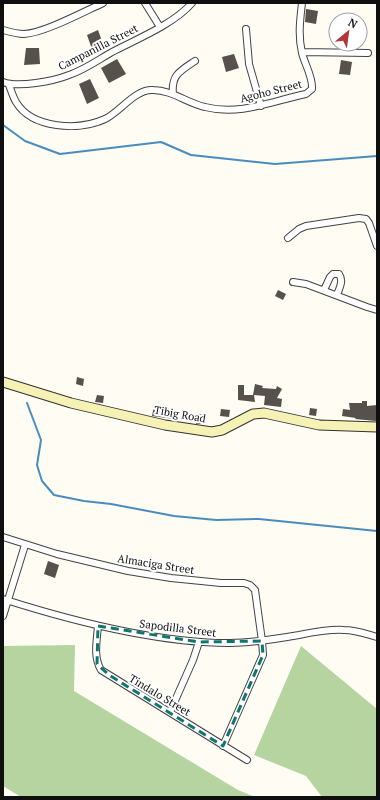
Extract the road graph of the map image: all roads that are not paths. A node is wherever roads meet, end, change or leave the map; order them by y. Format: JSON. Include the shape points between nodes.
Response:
{"nodes":[{"id":1,"x":103,"y":3,"type":"edge"},
{"id":2,"x":145,"y":3,"type":"edge"},
{"id":3,"x":192,"y":3,"type":"edge"},
{"id":4,"x":302,"y":3,"type":"edge"},
{"id":5,"x":160,"y":27,"type":"junction"},
{"id":6,"x":246,"y":29,"type":"dead end"},
{"id":7,"x":3,"y":30,"type":"edge"},
{"id":8,"x":302,"y":52,"type":"junction"},
{"id":9,"x":368,"y":53,"type":"dead end"},
{"id":10,"x":195,"y":61,"type":"dead end"},
{"id":11,"x":6,"y":83,"type":"edge"},
{"id":12,"x":173,"y":94,"type":"junction"},
{"id":13,"x":261,"y":106,"type":"junction"},
{"id":14,"x":288,"y":238,"type":"dead end"},
{"id":15,"x":377,"y":246,"type":"edge"},
{"id":16,"x":293,"y":282,"type":"dead end"},
{"id":17,"x":324,"y":290,"type":"junction"},
{"id":18,"x":337,"y":295,"type":"junction"},
{"id":19,"x":377,"y":310,"type":"edge"},
{"id":20,"x":3,"y":382,"type":"edge"},
{"id":21,"x":377,"y":427,"type":"edge"},
{"id":22,"x":3,"y":537,"type":"edge"},
{"id":23,"x":25,"y":544,"type":"junction"},
{"id":24,"x":5,"y":600,"type":"edge"},
{"id":25,"x":3,"y":616,"type":"edge"},
{"id":26,"x":98,"y":626,"type":"junction"},
{"id":27,"x":377,"y":637,"type":"edge"},
{"id":28,"x":262,"y":641,"type":"junction"},
{"id":29,"x":199,"y":642,"type":"junction"},
{"id":30,"x":170,"y":712,"type":"junction"},
{"id":31,"x":224,"y":746,"type":"junction"},
{"id":32,"x":247,"y":760,"type":"dead end"}],
"edges":[{"from":1,"to":7,"type":"street","via":[[39,32],[24,34]]},
{"from":2,"to":5,"type":"street"},
{"from":3,"to":5,"type":"street","name":"Campanilla Street"},
{"from":4,"to":8,"type":"street","name":"Agoho Street","via":[[299,35]]},
{"from":5,"to":11,"type":"street","name":"Campanilla Street","via":[[69,76],[42,82]]},
{"from":6,"to":13,"type":"street","via":[[249,64]]},
{"from":8,"to":9,"type":"street"},
{"from":8,"to":13,"type":"street","name":"Agoho Street","via":[[313,83],[312,89],[306,94]]},
{"from":10,"to":12,"type":"street","via":[[180,71],[174,79]]},
{"from":11,"to":12,"type":"street","name":"Agoho Street","via":[[16,102],[27,114],[44,122],[62,126],[89,124],[105,119],[136,95],[153,90]]},
{"from":12,"to":13,"type":"street","name":"Agoho Street","via":[[204,107],[217,109],[243,110]]},
{"from":14,"to":15,"type":"street","via":[[306,226],[359,218],[366,219],[369,223]]},
{"from":16,"to":17,"type":"street"},
{"from":17,"to":18,"type":"street"},
{"from":17,"to":18,"type":"street","via":[[330,277],[339,274],[342,281]]},
{"from":18,"to":19,"type":"street"},
{"from":20,"to":21,"type":"main road","name":"Tibig Road","via":[[71,403],[212,432],[222,430],[253,414],[264,413],[319,425]]},
{"from":22,"to":23,"type":"street","name":"Almaciga Street"},
{"from":23,"to":24,"type":"street"},
{"from":23,"to":28,"type":"street","name":"Almaciga Street","via":[[128,571],[250,585],[255,590]]},
{"from":24,"to":25,"type":"street"},
{"from":24,"to":26,"type":"street","name":"Sapodilla Street"},
{"from":26,"to":29,"type":"street","name":"Sapodilla Street"},
{"from":26,"to":30,"type":"street","name":"Tindalo Street","via":[[96,658],[101,670]]},
{"from":27,"to":28,"type":"street","name":"Sapodilla Street","via":[[361,632],[327,630]]},
{"from":28,"to":29,"type":"street","name":"Sapodilla Street"},
{"from":28,"to":31,"type":"street","name":"Almaciga Street","via":[[263,655]]},
{"from":29,"to":30,"type":"street"},
{"from":30,"to":31,"type":"street","name":"Tindalo Street"},
{"from":31,"to":32,"type":"street","name":"Tindalo Street"}]}
